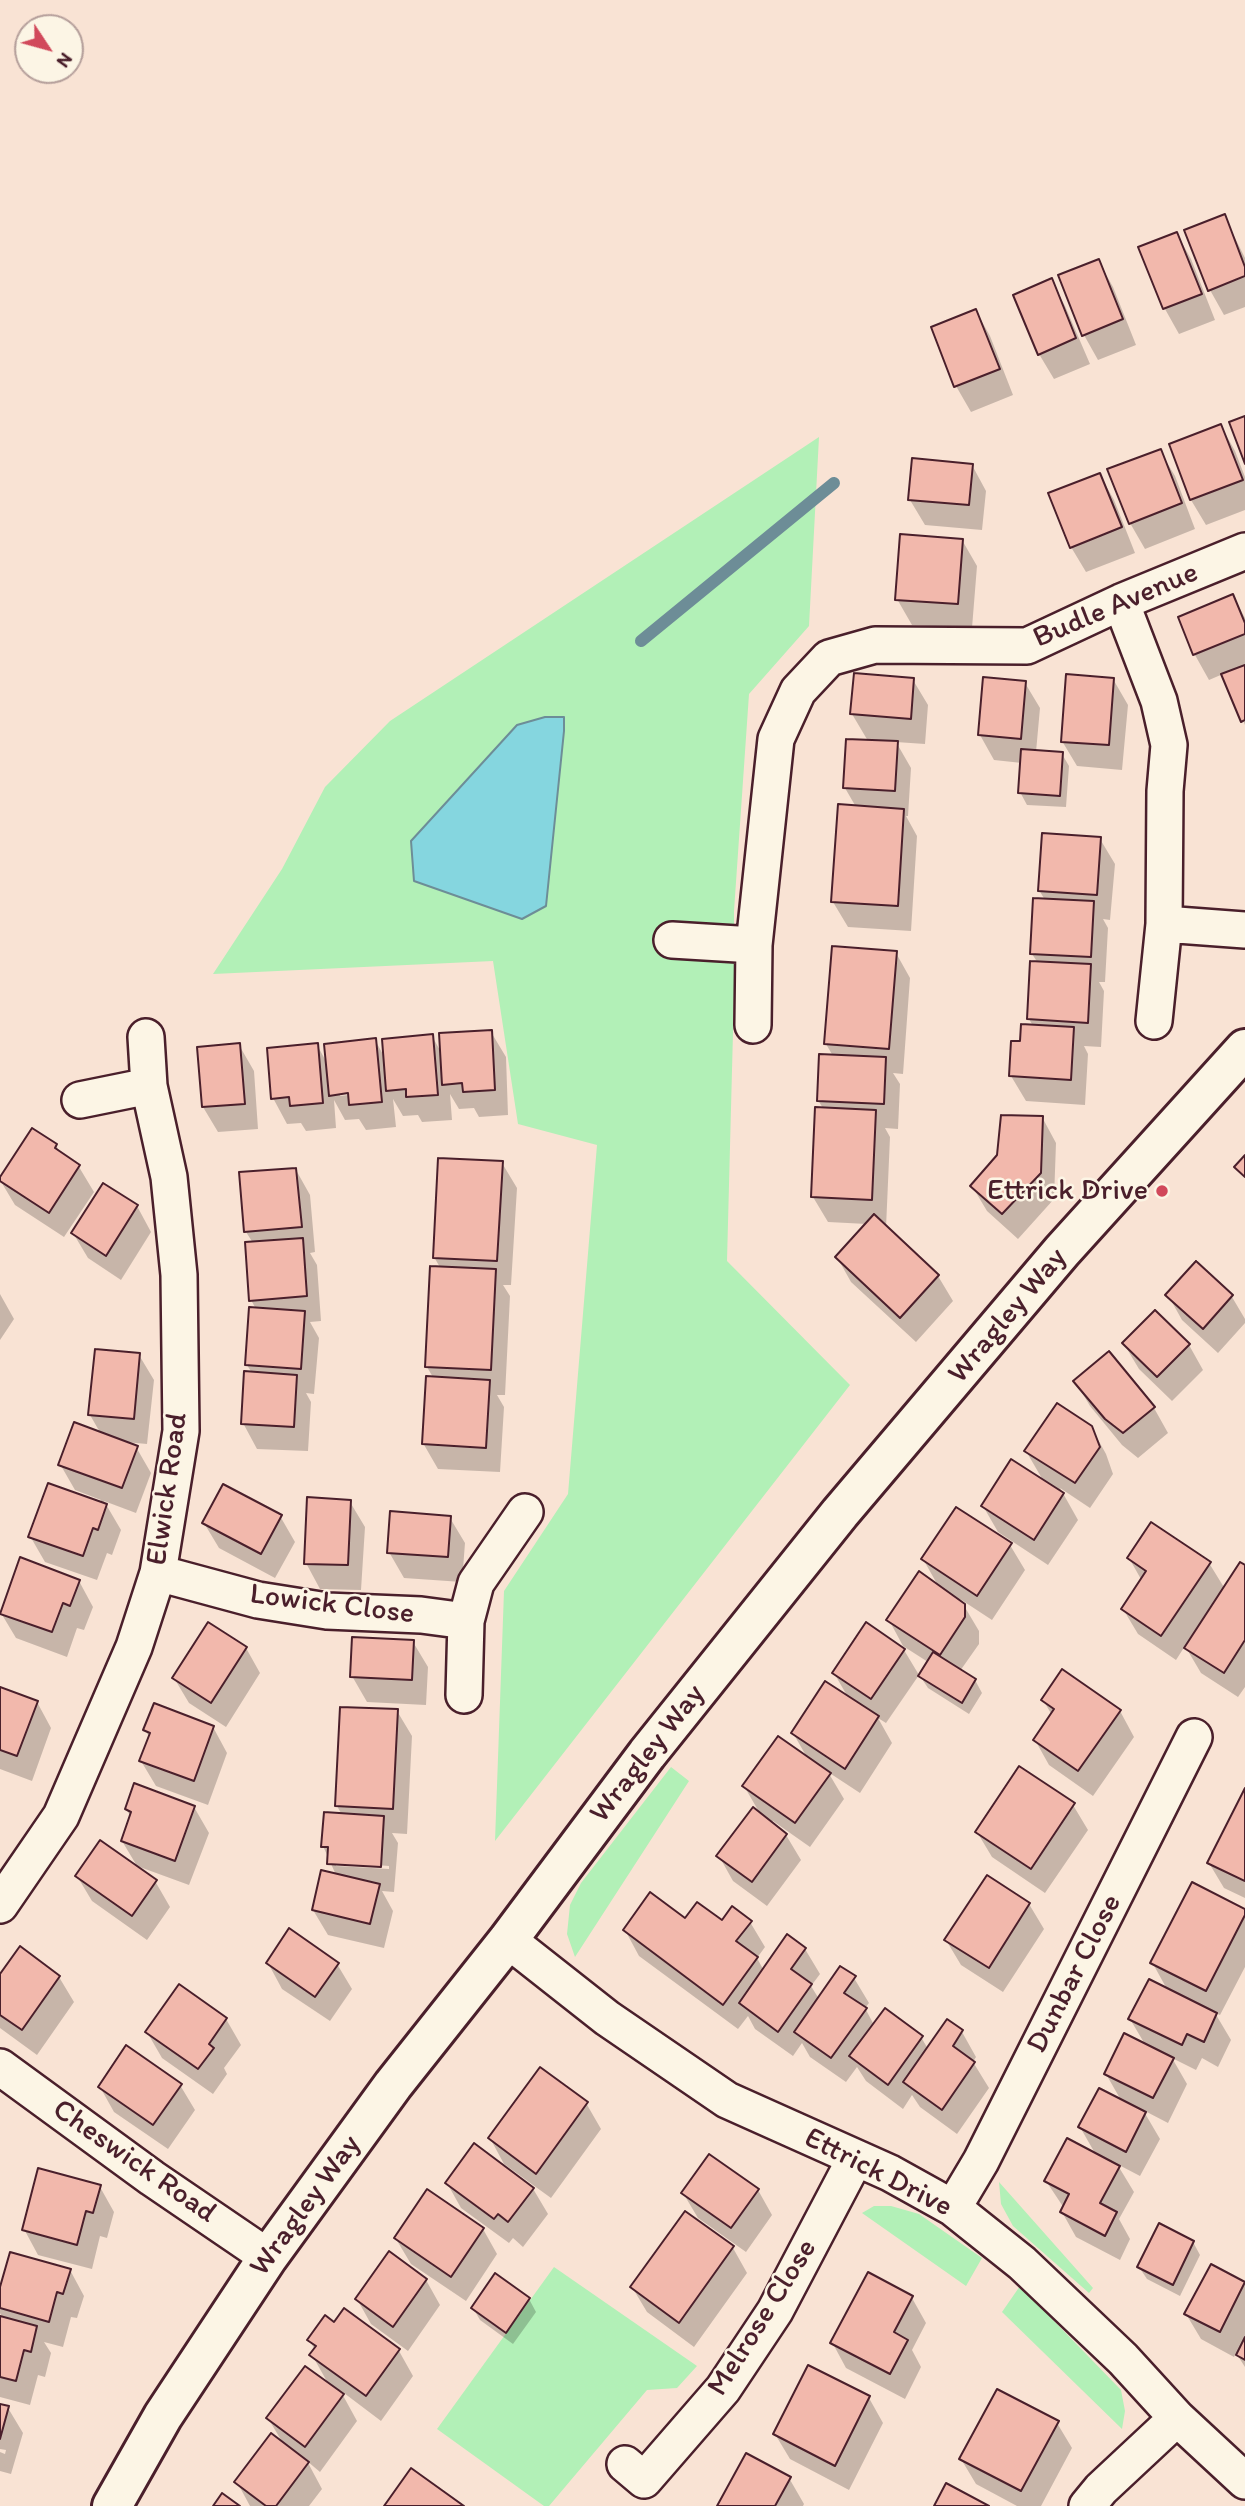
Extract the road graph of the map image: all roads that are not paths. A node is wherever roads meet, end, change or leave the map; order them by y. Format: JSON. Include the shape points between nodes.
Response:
{"nodes":[{"id":1,"x":1245,"y":551,"type":"edge"},
{"id":2,"x":1121,"y":602,"type":"junction"},
{"id":3,"x":1164,"y":924,"type":"junction"},
{"id":4,"x":1245,"y":930,"type":"edge"},
{"id":5,"x":672,"y":940,"type":"dead end"},
{"id":6,"x":754,"y":945,"type":"junction"},
{"id":7,"x":1154,"y":1021,"type":"dead end"},
{"id":8,"x":753,"y":1025,"type":"dead end"},
{"id":9,"x":146,"y":1037,"type":"dead end"},
{"id":10,"x":1245,"y":1049,"type":"edge"},
{"id":11,"x":149,"y":1086,"type":"junction"},
{"id":12,"x":80,"y":1100,"type":"dead end"},
{"id":13,"x":525,"y":1512,"type":"dead end"},
{"id":14,"x":158,"y":1573,"type":"junction"},
{"id":15,"x":466,"y":1621,"type":"junction"},
{"id":16,"x":464,"y":1695,"type":"dead end"},
{"id":17,"x":1194,"y":1737,"type":"dead end"},
{"id":18,"x":4,"y":1891,"type":"edge"},
{"id":19,"x":508,"y":1940,"type":"junction"},
{"id":20,"x":0,"y":2067,"type":"edge"},
{"id":21,"x":855,"y":2159,"type":"junction"},
{"id":22,"x":953,"y":2208,"type":"junction"},
{"id":23,"x":268,"y":2257,"type":"junction"},
{"id":24,"x":1177,"y":2418,"type":"junction"},
{"id":25,"x":625,"y":2464,"type":"dead end"},
{"id":26,"x":1245,"y":2481,"type":"edge"},
{"id":27,"x":112,"y":2506,"type":"edge"},
{"id":28,"x":1087,"y":2506,"type":"edge"}],
"edges":[{"from":1,"to":2,"type":"street","name":"Budle Avenue"},
{"from":2,"to":3,"type":"street","via":[[1159,701],[1168,745]]},
{"from":2,"to":6,"type":"street","name":"Budle Avenue","via":[[1027,646],[875,645],[829,659],[798,691],[776,739]]},
{"from":3,"to":4,"type":"street"},
{"from":3,"to":7,"type":"street"},
{"from":5,"to":6,"type":"street"},
{"from":6,"to":8,"type":"street","name":"Budle Avenue"},
{"from":9,"to":11,"type":"street","name":"Elwick Road"},
{"from":10,"to":19,"type":"street","name":"Wragley Way","via":[[1062,1251],[840,1513],[646,1754]]},
{"from":11,"to":12,"type":"street"},
{"from":11,"to":14,"type":"street","name":"Elwick Road","via":[[169,1177],[179,1275],[181,1431]]},
{"from":13,"to":15,"type":"street","via":[[477,1583]]},
{"from":14,"to":15,"type":"street","name":"Lowick Close","via":[[258,1600],[327,1611]]},
{"from":14,"to":18,"type":"street","name":"Elwick Road","via":[[129,1658],[61,1816]]},
{"from":15,"to":16,"type":"street"},
{"from":17,"to":22,"type":"street","name":"Dunbar Close","via":[[981,2161]]},
{"from":19,"to":21,"type":"street","name":"Ettrick Drive","via":[[607,2018],[727,2100]]},
{"from":19,"to":23,"type":"street","name":"Wragley Way","via":[[393,2085]]},
{"from":20,"to":23,"type":"street","name":"Cheswick Road"},
{"from":21,"to":22,"type":"street","name":"Ettrick Drive"},
{"from":21,"to":25,"type":"street","name":"Melrose Close","via":[[775,2311],[723,2389],[644,2480]]},
{"from":22,"to":24,"type":"street","name":"Ettrick Drive","via":[[1022,2263],[1124,2359]]},
{"from":23,"to":27,"type":"street","name":"Wragley Way","via":[[163,2416]]},
{"from":24,"to":26,"type":"street","name":"Ettrick Drive"},
{"from":24,"to":28,"type":"street"}]}
